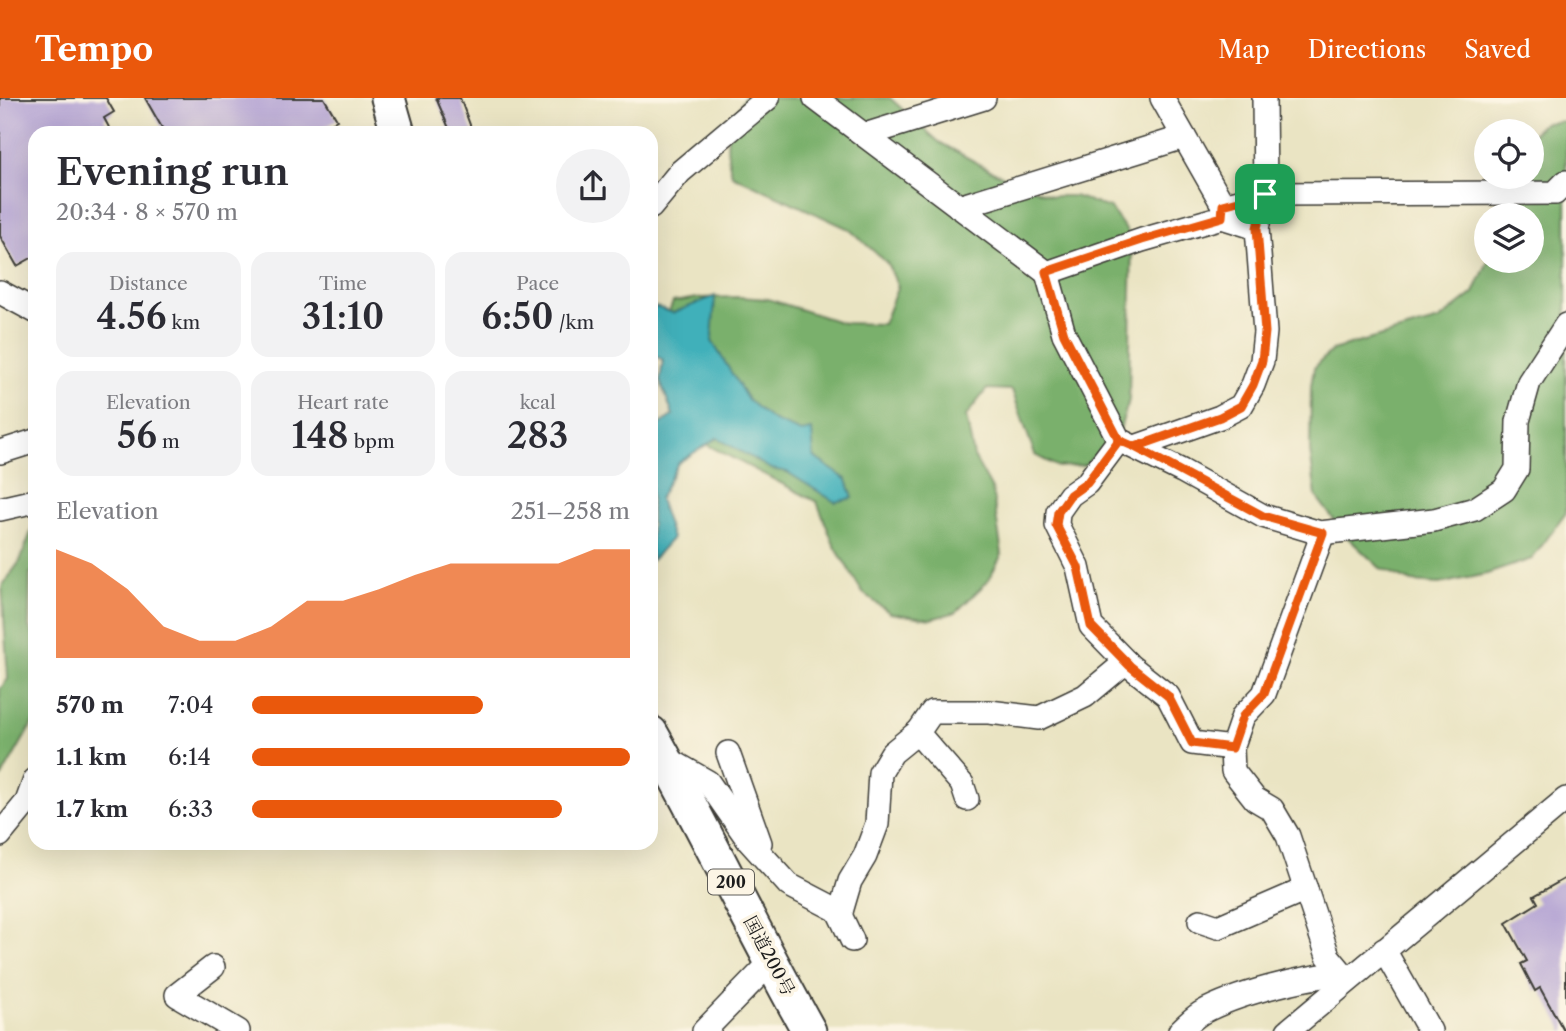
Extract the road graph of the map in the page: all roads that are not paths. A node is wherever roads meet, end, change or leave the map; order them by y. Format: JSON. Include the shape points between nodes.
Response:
{"nodes":[{"id":1,"x":388,"y":98,"type":"edge"},
{"id":2,"x":768,"y":98,"type":"edge"},
{"id":3,"x":815,"y":98,"type":"edge"},
{"id":4,"x":984,"y":98,"type":"edge"},
{"id":5,"x":1162,"y":98,"type":"edge"},
{"id":6,"x":1264,"y":98,"type":"edge"},
{"id":7,"x":396,"y":126,"type":"edge"},
{"id":8,"x":865,"y":135,"type":"junction"},
{"id":9,"x":1184,"y":137,"type":"junction"},
{"id":10,"x":1566,"y":182,"type":"edge"},
{"id":11,"x":1265,"y":194,"type":"junction"},
{"id":12,"x":658,"y":199,"type":"edge"},
{"id":13,"x":959,"y":207,"type":"junction"},
{"id":14,"x":1222,"y":211,"type":"junction"},
{"id":15,"x":1257,"y":228,"type":"junction"},
{"id":16,"x":1046,"y":272,"type":"junction"},
{"id":17,"x":0,"y":292,"type":"edge"},
{"id":18,"x":28,"y":307,"type":"edge"},
{"id":19,"x":1566,"y":325,"type":"edge"},
{"id":20,"x":28,"y":443,"type":"edge"},
{"id":21,"x":1127,"y":443,"type":"junction"},
{"id":22,"x":0,"y":452,"type":"edge"},
{"id":23,"x":28,"y":503,"type":"edge"},
{"id":24,"x":0,"y":509,"type":"edge"},
{"id":25,"x":1323,"y":533,"type":"junction"},
{"id":26,"x":1126,"y":662,"type":"junction"},
{"id":27,"x":919,"y":731,"type":"junction"},
{"id":28,"x":658,"y":745,"type":"edge"},
{"id":29,"x":1232,"y":748,"type":"junction"},
{"id":30,"x":728,"y":753,"type":"dead end"},
{"id":31,"x":28,"y":799,"type":"edge"},
{"id":32,"x":967,"y":799,"type":"dead end"},
{"id":33,"x":1566,"y":799,"type":"edge"},
{"id":34,"x":0,"y":835,"type":"edge"},
{"id":35,"x":766,"y":859,"type":"junction"},
{"id":36,"x":1306,"y":889,"type":"junction"},
{"id":37,"x":841,"y":912,"type":"junction"},
{"id":38,"x":1200,"y":921,"type":"dead end"},
{"id":39,"x":852,"y":940,"type":"dead end"},
{"id":40,"x":1384,"y":950,"type":"junction"},
{"id":41,"x":771,"y":962,"type":"junction"},
{"id":42,"x":213,"y":967,"type":"dead end"},
{"id":43,"x":1345,"y":977,"type":"junction"},
{"id":44,"x":238,"y":1031,"type":"edge"},
{"id":45,"x":704,"y":1031,"type":"edge"},
{"id":46,"x":809,"y":1031,"type":"edge"},
{"id":47,"x":1180,"y":1031,"type":"edge"},
{"id":48,"x":1288,"y":1031,"type":"edge"},
{"id":49,"x":1430,"y":1031,"type":"edge"}],
"edges":[{"from":1,"to":7,"type":"highway"},
{"from":2,"to":12,"type":"street","via":[[680,172]]},
{"from":3,"to":8,"type":"street"},
{"from":4,"to":8,"type":"street"},
{"from":5,"to":9,"type":"street"},
{"from":6,"to":11,"type":"street"},
{"from":8,"to":13,"type":"street"},
{"from":9,"to":13,"type":"street"},
{"from":9,"to":14,"type":"street"},
{"from":10,"to":11,"type":"street","via":[[1555,193]]},
{"from":11,"to":14,"type":"street"},
{"from":11,"to":15,"type":"street"},
{"from":13,"to":16,"type":"street"},
{"from":14,"to":15,"type":"street"},
{"from":14,"to":16,"type":"street"},
{"from":15,"to":21,"type":"street","via":[[1265,332],[1262,361],[1241,406],[1220,417]]},
{"from":16,"to":21,"type":"street","via":[[1064,334]]},
{"from":17,"to":18,"type":"street"},
{"from":19,"to":25,"type":"street","via":[[1529,382],[1518,421],[1517,469],[1504,490],[1475,509],[1434,520]]},
{"from":20,"to":22,"type":"street"},
{"from":21,"to":25,"type":"street","via":[[1263,516]]},
{"from":21,"to":26,"type":"street","via":[[1070,495],[1058,512],[1056,525],[1078,567],[1091,626]]},
{"from":23,"to":24,"type":"street"},
{"from":25,"to":29,"type":"street","via":[[1264,694],[1243,716]]},
{"from":26,"to":27,"type":"street","via":[[1085,696],[1039,718],[932,712]]},
{"from":26,"to":29,"type":"street","via":[[1168,696],[1192,743]]},
{"from":27,"to":32,"type":"street","via":[[962,784]]},
{"from":27,"to":37,"type":"street","via":[[892,753],[880,773],[877,824]]},
{"from":28,"to":35,"type":"street","via":[[708,782]]},
{"from":28,"to":41,"type":"highway","name":"国道200号","number":"200"},
{"from":29,"to":36,"type":"street","via":[[1233,771],[1255,799],[1272,809],[1288,836]]},
{"from":30,"to":35,"type":"street"},
{"from":31,"to":34,"type":"street"},
{"from":33,"to":40,"type":"street"},
{"from":35,"to":37,"type":"street","via":[[789,885]]},
{"from":36,"to":38,"type":"street","via":[[1218,927]]},
{"from":36,"to":43,"type":"street","via":[[1328,956]]},
{"from":37,"to":39,"type":"street"},
{"from":40,"to":43,"type":"street"},
{"from":40,"to":49,"type":"street"},
{"from":41,"to":45,"type":"street"},
{"from":41,"to":46,"type":"highway","name":"国道200号","number":"200"},
{"from":42,"to":44,"type":"street","via":[[177,995]]},
{"from":43,"to":47,"type":"street","via":[[1320,976],[1231,1000],[1199,1014]]},
{"from":43,"to":48,"type":"street"}]}
